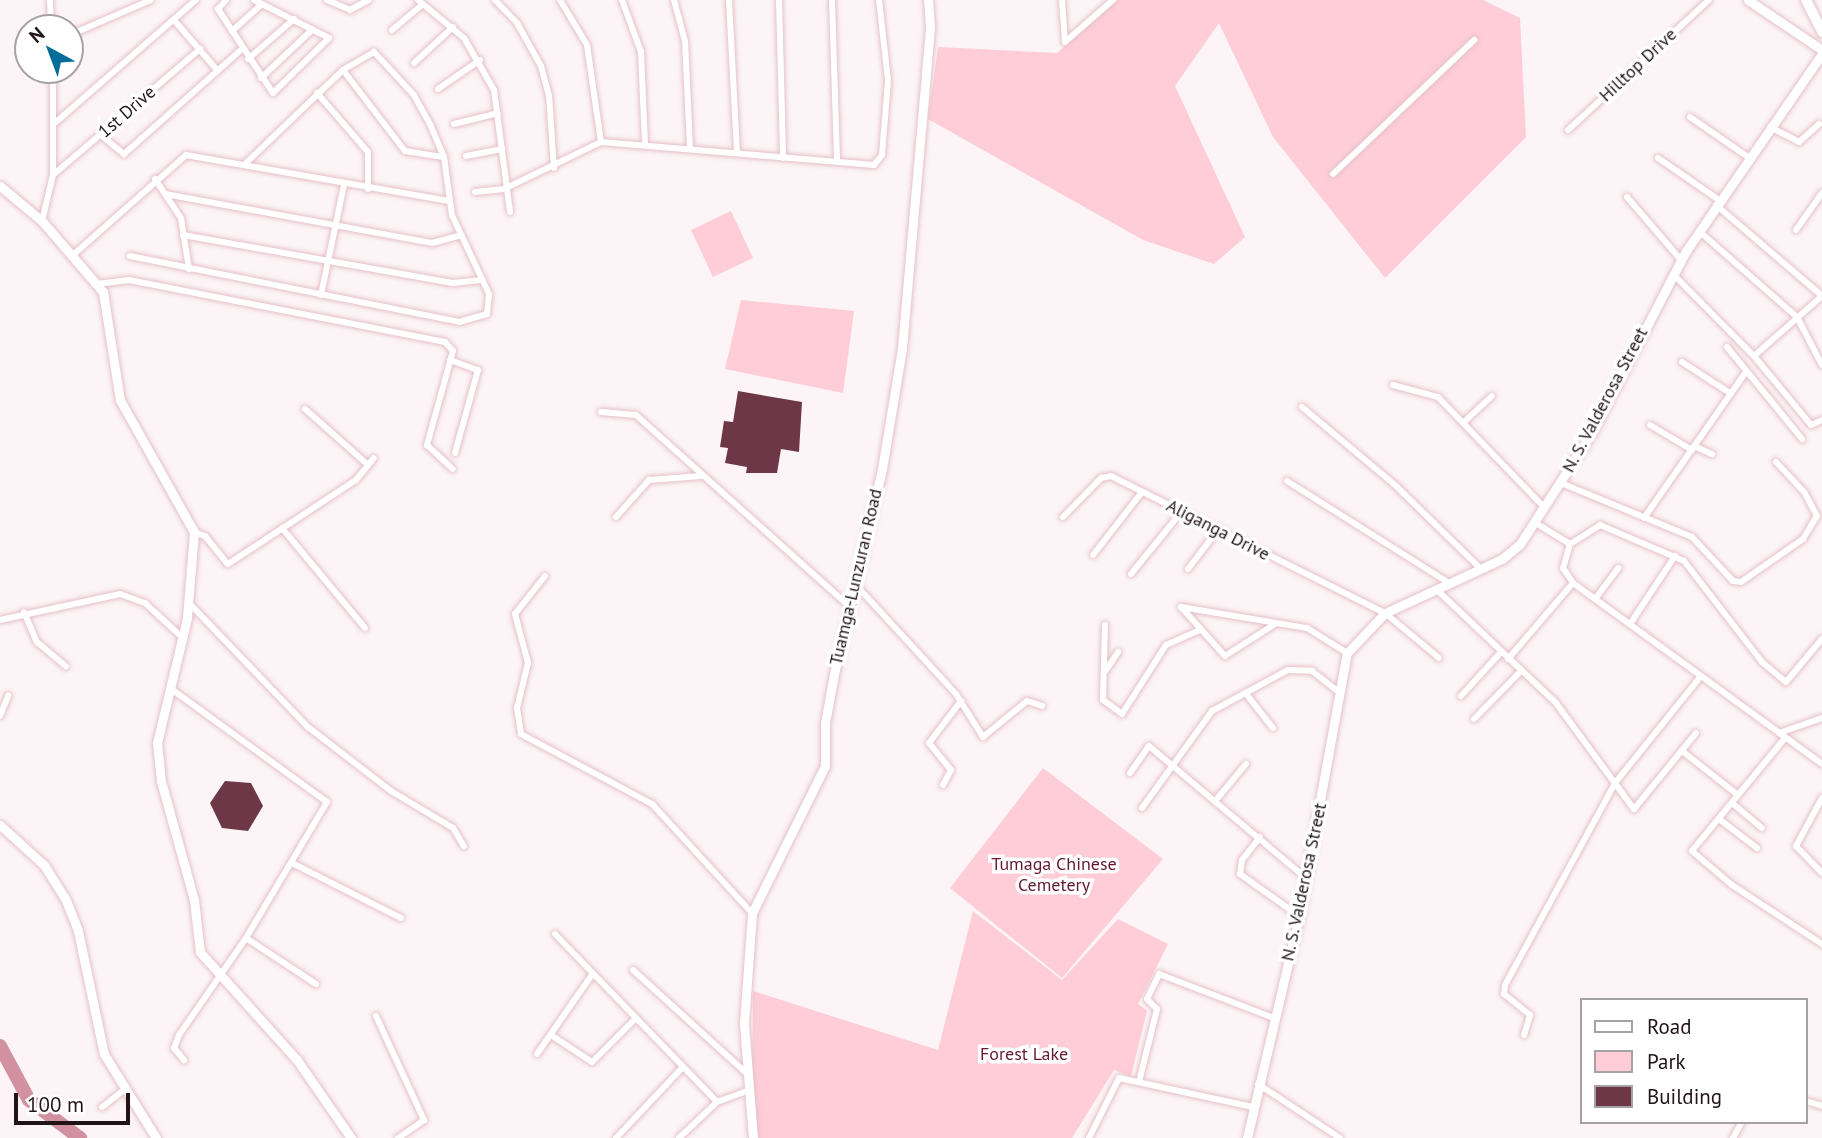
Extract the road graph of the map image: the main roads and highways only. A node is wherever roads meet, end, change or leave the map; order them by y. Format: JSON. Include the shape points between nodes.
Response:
{"nodes":[{"id":1,"x":1806,"y":0,"type":"edge"},
{"id":2,"x":1814,"y":0,"type":"edge"},
{"id":3,"x":1822,"y":19,"type":"edge"},
{"id":4,"x":1822,"y":32,"type":"edge"}],
"edges":[{"from":1,"to":4,"type":"highway"},
{"from":2,"to":3,"type":"highway"}]}
